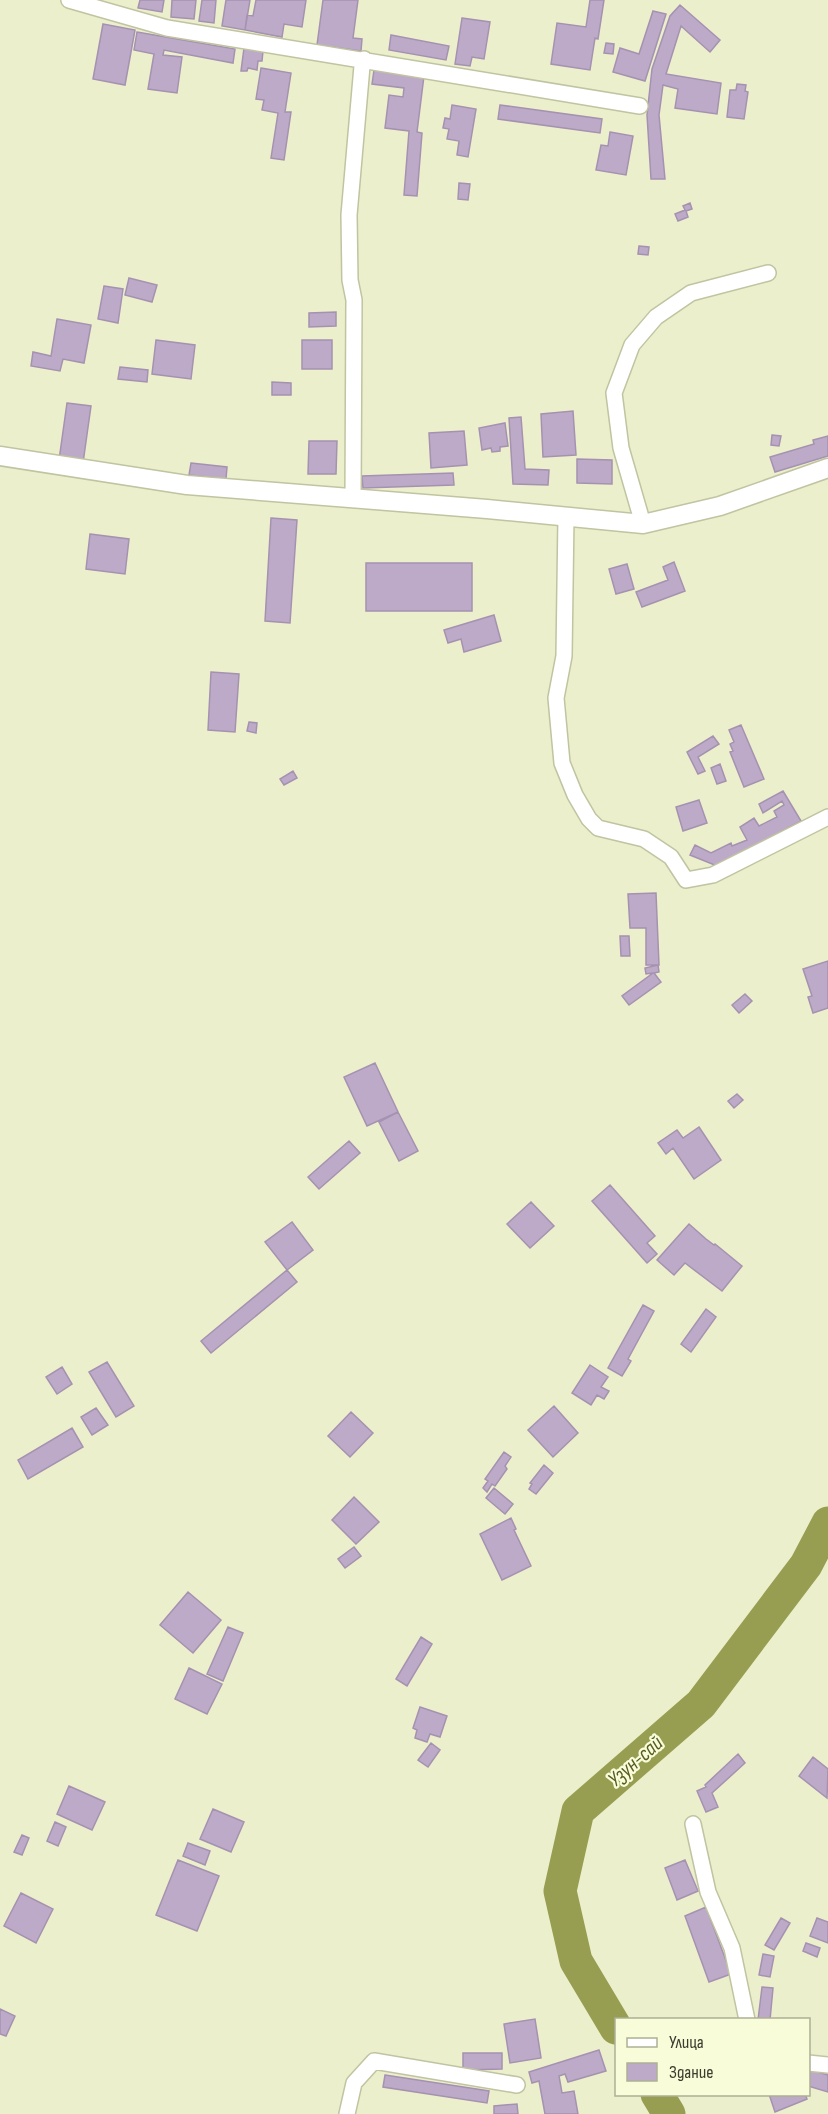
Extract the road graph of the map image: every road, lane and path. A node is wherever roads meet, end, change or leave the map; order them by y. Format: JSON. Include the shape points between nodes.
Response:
{"nodes":[{"id":1,"x":69,"y":0,"type":"edge"},
{"id":2,"x":364,"y":59,"type":"junction"},
{"id":3,"x":640,"y":106,"type":"dead end"},
{"id":4,"x":768,"y":273,"type":"dead end"},
{"id":5,"x":0,"y":456,"type":"edge"},
{"id":6,"x":828,"y":468,"type":"edge"},
{"id":7,"x":353,"y":498,"type":"junction"},
{"id":8,"x":566,"y":516,"type":"junction"},
{"id":9,"x":643,"y":524,"type":"junction"},
{"id":10,"x":828,"y":817,"type":"edge"},
{"id":11,"x":693,"y":1824,"type":"dead end"},
{"id":12,"x":747,"y":2018,"type":"edge"},
{"id":13,"x":810,"y":2063,"type":"edge"},
{"id":14,"x":828,"y":2065,"type":"edge"},
{"id":15,"x":517,"y":2085,"type":"dead end"},
{"id":16,"x":347,"y":2114,"type":"edge"}],
"edges":[{"from":1,"to":2,"type":"street","via":[[167,28]]},
{"from":2,"to":3,"type":"street"},
{"from":2,"to":7,"type":"street","via":[[349,215],[354,300]]},
{"from":4,"to":9,"type":"street","via":[[691,293],[656,317],[632,345],[614,393],[621,448]]},
{"from":5,"to":7,"type":"street","via":[[187,485]]},
{"from":6,"to":9,"type":"street","via":[[720,506]]},
{"from":7,"to":8,"type":"street"},
{"from":8,"to":9,"type":"street"},
{"from":8,"to":10,"type":"street","via":[[564,656],[556,698],[562,763],[589,819],[598,828],[644,839],[671,857],[686,880],[713,875]]},
{"from":11,"to":12,"type":"street","via":[[708,1892],[732,1948]]},
{"from":13,"to":14,"type":"street"},
{"from":15,"to":16,"type":"street","via":[[374,2061],[354,2083]]}]}
